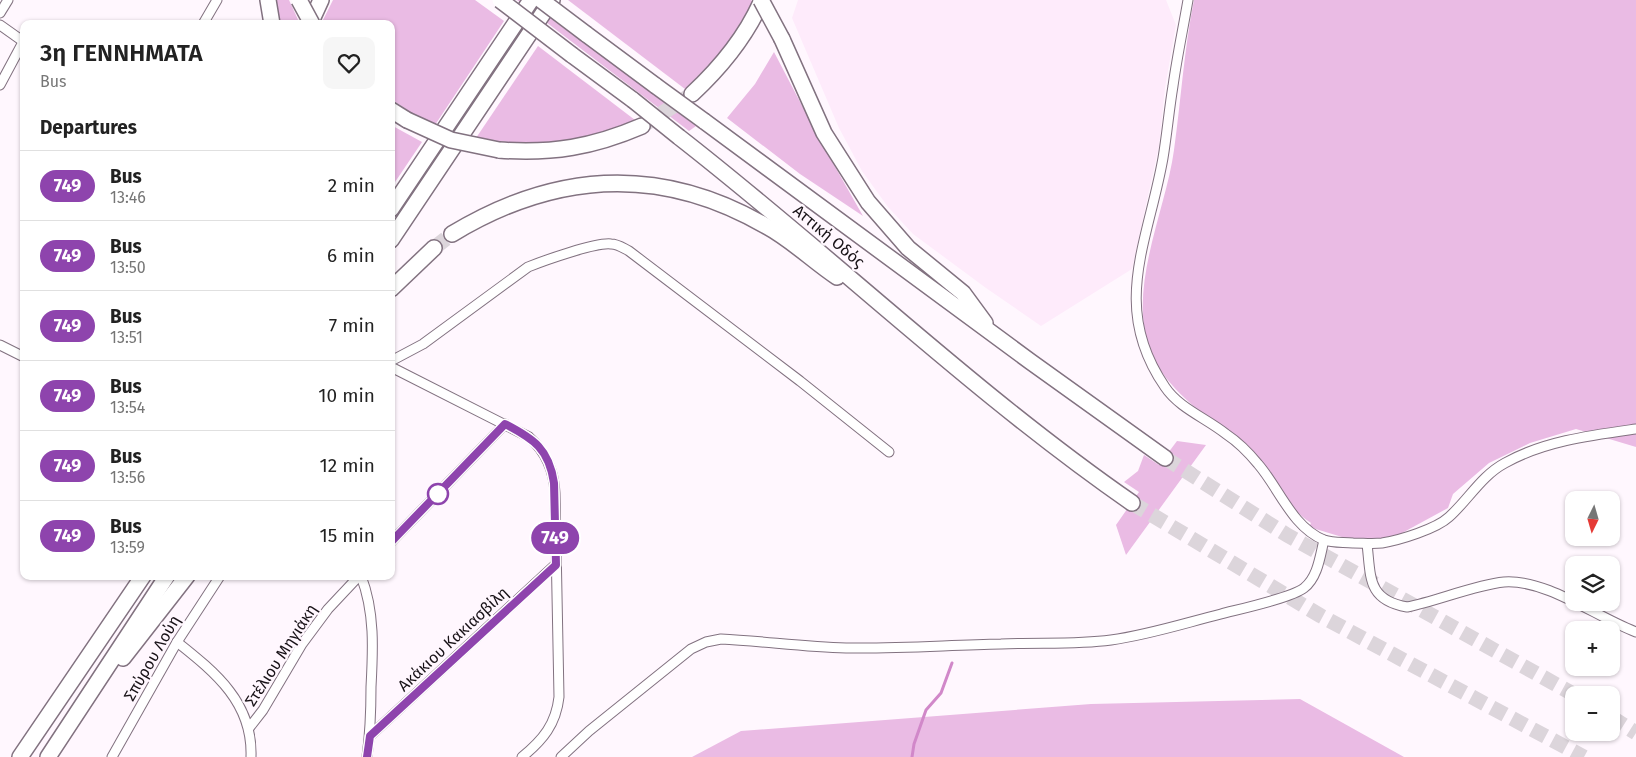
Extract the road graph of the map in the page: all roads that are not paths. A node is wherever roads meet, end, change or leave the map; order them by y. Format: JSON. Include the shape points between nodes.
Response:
{"nodes":[{"id":1,"x":8,"y":0,"type":"edge"},
{"id":2,"x":217,"y":0,"type":"edge"},
{"id":3,"x":268,"y":0,"type":"edge"},
{"id":4,"x":299,"y":0,"type":"edge"},
{"id":5,"x":321,"y":0,"type":"edge"},
{"id":6,"x":500,"y":0,"type":"edge"},
{"id":7,"x":531,"y":0,"type":"edge"},
{"id":8,"x":541,"y":0,"type":"edge"},
{"id":9,"x":552,"y":0,"type":"edge"},
{"id":10,"x":762,"y":0,"type":"edge"},
{"id":11,"x":1188,"y":0,"type":"edge"},
{"id":12,"x":0,"y":13,"type":"edge"},
{"id":13,"x":205,"y":20,"type":"edge"},
{"id":14,"x":271,"y":20,"type":"edge"},
{"id":15,"x":309,"y":20,"type":"edge"},
{"id":16,"x":313,"y":20,"type":"edge"},
{"id":17,"x":0,"y":25,"type":"edge"},
{"id":18,"x":20,"y":40,"type":"edge"},
{"id":19,"x":20,"y":48,"type":"edge"},
{"id":20,"x":0,"y":85,"type":"edge"},
{"id":21,"x":692,"y":94,"type":"tunnel mouth"},
{"id":22,"x":395,"y":112,"type":"edge"},
{"id":23,"x":642,"y":126,"type":"tunnel mouth"},
{"id":24,"x":395,"y":203,"type":"edge"},
{"id":25,"x":395,"y":234,"type":"edge"},
{"id":26,"x":452,"y":234,"type":"tunnel mouth"},
{"id":27,"x":434,"y":248,"type":"tunnel mouth"},
{"id":28,"x":395,"y":285,"type":"edge"},
{"id":29,"x":908,"y":327,"type":"junction"},
{"id":30,"x":994,"y":335,"type":"junction"},
{"id":31,"x":0,"y":345,"type":"edge"},
{"id":32,"x":20,"y":356,"type":"edge"},
{"id":33,"x":395,"y":359,"type":"edge"},
{"id":34,"x":395,"y":369,"type":"edge"},
{"id":35,"x":505,"y":424,"type":"junction"},
{"id":36,"x":1636,"y":429,"type":"edge"},
{"id":37,"x":889,"y":452,"type":"dead end"},
{"id":38,"x":1165,"y":458,"type":"tunnel mouth"},
{"id":39,"x":1132,"y":502,"type":"tunnel mouth"},
{"id":40,"x":395,"y":538,"type":"edge"},
{"id":41,"x":1324,"y":540,"type":"junction"},
{"id":42,"x":1367,"y":544,"type":"junction"},
{"id":43,"x":556,"y":565,"type":"junction"},
{"id":44,"x":140,"y":580,"type":"edge"},
{"id":45,"x":164,"y":580,"type":"edge"},
{"id":46,"x":184,"y":580,"type":"edge"},
{"id":47,"x":217,"y":580,"type":"edge"},
{"id":48,"x":356,"y":580,"type":"edge"},
{"id":49,"x":362,"y":580,"type":"edge"},
{"id":50,"x":1636,"y":632,"type":"edge"},
{"id":51,"x":178,"y":642,"type":"junction"},
{"id":52,"x":97,"y":681,"type":"junction"},
{"id":53,"x":248,"y":728,"type":"junction"},
{"id":54,"x":370,"y":736,"type":"junction"},
{"id":55,"x":20,"y":757,"type":"edge"},
{"id":56,"x":48,"y":757,"type":"edge"},
{"id":57,"x":112,"y":757,"type":"edge"},
{"id":58,"x":251,"y":757,"type":"edge"},
{"id":59,"x":367,"y":757,"type":"edge"},
{"id":60,"x":522,"y":757,"type":"edge"},
{"id":61,"x":561,"y":757,"type":"edge"}],
"edges":[{"from":1,"to":12,"type":"street"},
{"from":2,"to":13,"type":"street"},
{"from":3,"to":14,"type":"highway"},
{"from":4,"to":15,"type":"highway","bridge":true},
{"from":5,"to":16,"type":"highway"},
{"from":6,"to":29,"type":"highway","name":"Αττική Οδός","bridge":true,"via":[[633,100],[806,239]]},
{"from":7,"to":24,"type":"highway"},
{"from":8,"to":30,"type":"highway","name":"Αττική Οδός","bridge":true},
{"from":9,"to":25,"type":"highway"},
{"from":10,"to":21,"type":"highway","via":[[728,56]]},
{"from":10,"to":30,"type":"highway","bridge":true,"via":[[824,133],[868,202],[908,248],[963,293]]},
{"from":11,"to":41,"type":"street","via":[[1163,158],[1136,284],[1136,316],[1143,349],[1170,395],[1246,451],[1304,527]]},
{"from":17,"to":18,"type":"street"},
{"from":19,"to":20,"type":"street"},
{"from":22,"to":23,"type":"highway","bridge":true,"via":[[451,140],[528,152],[577,148],[615,138]]},
{"from":26,"to":29,"type":"highway","via":[[515,202],[576,187],[631,183],[658,185],[716,200],[769,227]]},
{"from":27,"to":28,"type":"highway"},
{"from":29,"to":39,"type":"highway","name":"Αττική Οδός","via":[[1019,418]]},
{"from":30,"to":38,"type":"highway","name":"Αττική Οδός"},
{"from":31,"to":32,"type":"street"},
{"from":33,"to":37,"type":"street","via":[[423,344],[528,267],[603,244],[617,245],[800,381]]},
{"from":34,"to":35,"type":"street"},
{"from":35,"to":40,"type":"street"},
{"from":35,"to":43,"type":"street","via":[[529,436],[544,452],[552,471]]},
{"from":36,"to":42,"type":"street","via":[[1532,451],[1504,463],[1479,483],[1443,522],[1398,539]]},
{"from":41,"to":42,"type":"street"},
{"from":41,"to":61,"type":"street","via":[[1318,568],[1305,587],[1296,592],[1246,608],[1111,640],[899,648],[845,648],[721,639],[706,642],[691,649]]},
{"from":42,"to":50,"type":"street","via":[[1374,590],[1385,601],[1395,605],[1407,607],[1489,584],[1527,584]]},
{"from":43,"to":54,"type":"street","name":"Ακάκιου Κακιασβίλη"},
{"from":43,"to":60,"type":"street","via":[[558,708],[546,735]]},
{"from":44,"to":55,"type":"highway"},
{"from":45,"to":52,"type":"highway"},
{"from":46,"to":52,"type":"highway","via":[[124,657]]},
{"from":47,"to":51,"type":"street","name":"Σπύρου Λούη"},
{"from":48,"to":53,"type":"street","name":"Στέλιου Μηγιάκη","via":[[328,608]]},
{"from":49,"to":54,"type":"street","via":[[368,596],[372,626]]},
{"from":51,"to":53,"type":"street","name":"Στέλιου Μηγιάκη","via":[[215,672],[232,695]]},
{"from":51,"to":57,"type":"street","name":"Σπύρου Λούη"},
{"from":52,"to":56,"type":"highway"},
{"from":53,"to":58,"type":"street","name":"Στέλιου Μηγιάκη"},
{"from":54,"to":59,"type":"street"}]}
